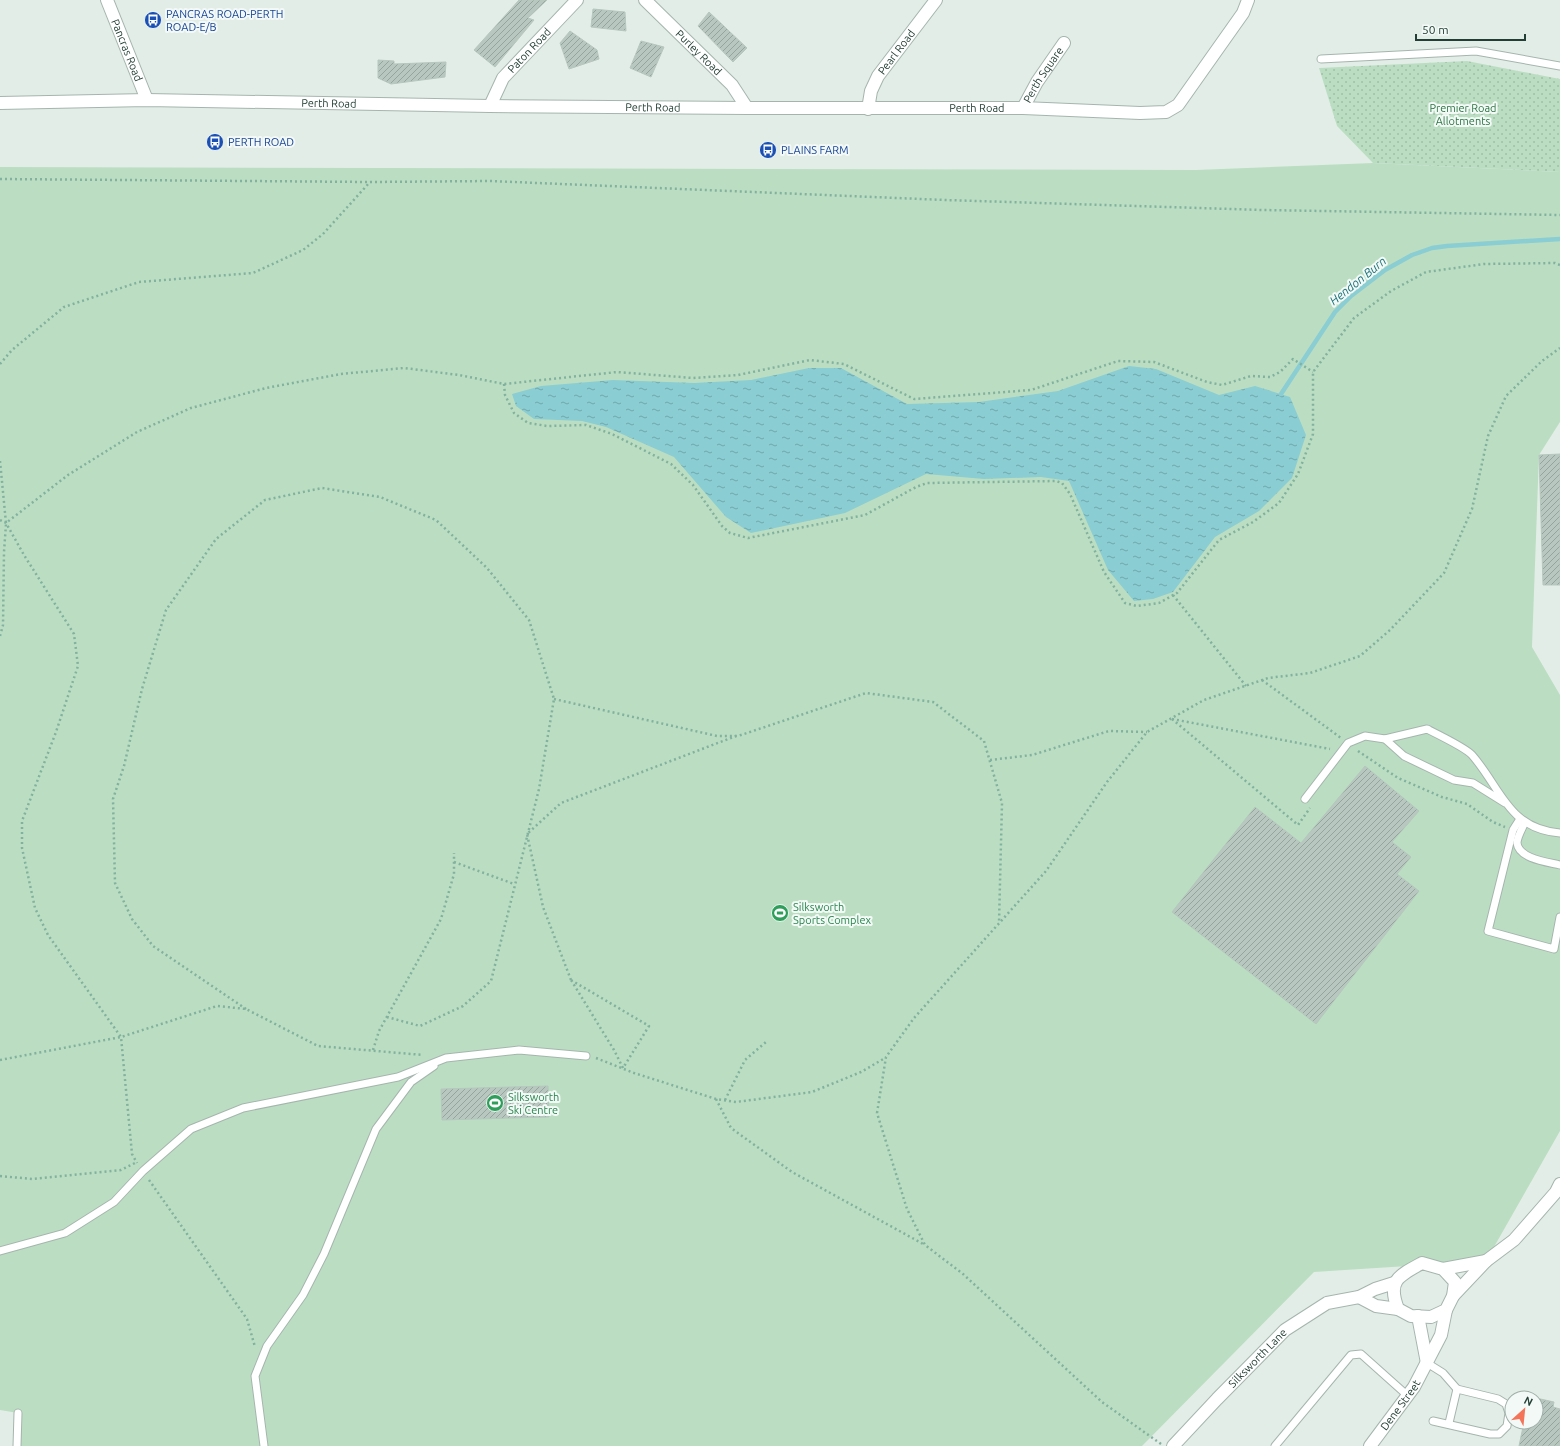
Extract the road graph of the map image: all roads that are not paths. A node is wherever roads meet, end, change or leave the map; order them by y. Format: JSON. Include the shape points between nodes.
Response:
{"nodes":[{"id":1,"x":107,"y":0,"type":"edge"},
{"id":2,"x":577,"y":0,"type":"edge"},
{"id":3,"x":645,"y":0,"type":"edge"},
{"id":4,"x":936,"y":0,"type":"edge"},
{"id":5,"x":1248,"y":0,"type":"edge"},
{"id":6,"x":1064,"y":43,"type":"dead end"},
{"id":7,"x":1321,"y":59,"type":"dead end"},
{"id":8,"x":1560,"y":66,"type":"edge"},
{"id":9,"x":147,"y":100,"type":"junction"},
{"id":10,"x":0,"y":103,"type":"edge"},
{"id":11,"x":490,"y":106,"type":"junction"},
{"id":12,"x":747,"y":108,"type":"junction"},
{"id":13,"x":1023,"y":108,"type":"junction"},
{"id":14,"x":868,"y":109,"type":"junction"},
{"id":15,"x":1385,"y":739,"type":"junction"},
{"id":16,"x":1306,"y":799,"type":"road end"},
{"id":17,"x":1505,"y":803,"type":"junction"},
{"id":18,"x":1523,"y":821,"type":"junction"},
{"id":19,"x":1560,"y":833,"type":"edge"},
{"id":20,"x":1560,"y":865,"type":"edge"},
{"id":21,"x":1560,"y":917,"type":"edge"},
{"id":22,"x":586,"y":1056,"type":"road end"},
{"id":23,"x":446,"y":1058,"type":"junction"},
{"id":24,"x":1560,"y":1184,"type":"edge"},
{"id":25,"x":0,"y":1251,"type":"edge"},
{"id":26,"x":1486,"y":1261,"type":"junction"},
{"id":27,"x":1443,"y":1269,"type":"junction"},
{"id":28,"x":1394,"y":1283,"type":"junction"},
{"id":29,"x":1453,"y":1296,"type":"junction"},
{"id":30,"x":1359,"y":1297,"type":"junction"},
{"id":31,"x":1398,"y":1309,"type":"junction"},
{"id":32,"x":1446,"y":1310,"type":"junction"},
{"id":33,"x":1418,"y":1316,"type":"junction"},
{"id":34,"x":1427,"y":1363,"type":"junction"},
{"id":35,"x":1457,"y":1389,"type":"junction"},
{"id":36,"x":1408,"y":1396,"type":"junction"},
{"id":37,"x":18,"y":1413,"type":"dead end"},
{"id":38,"x":1433,"y":1420,"type":"dead end"},
{"id":39,"x":1449,"y":1423,"type":"junction"},
{"id":40,"x":17,"y":1446,"type":"edge"},
{"id":41,"x":264,"y":1446,"type":"edge"},
{"id":42,"x":1168,"y":1446,"type":"edge"},
{"id":43,"x":1275,"y":1446,"type":"edge"},
{"id":44,"x":1370,"y":1446,"type":"edge"}],
"edges":[{"from":1,"to":9,"type":"street","name":"Pancras Road"},
{"from":2,"to":11,"type":"street","name":"Paton Road","via":[[503,78]]},
{"from":3,"to":12,"type":"street","name":"Purley Road","via":[[732,85]]},
{"from":4,"to":14,"type":"street","name":"Pearl Road","via":[[878,76],[871,91]]},
{"from":5,"to":13,"type":"street","name":"Perth Road","via":[[1243,13],[1195,82],[1178,105],[1166,112]]},
{"from":6,"to":13,"type":"street","name":"Perth Square","via":[[1037,82]]},
{"from":7,"to":8,"type":"lane","via":[[1476,51]]},
{"from":9,"to":10,"type":"street","name":"Perth Road"},
{"from":9,"to":11,"type":"street","name":"Perth Road"},
{"from":11,"to":12,"type":"street","name":"Perth Road"},
{"from":12,"to":14,"type":"street","name":"Perth Road"},
{"from":13,"to":14,"type":"street","name":"Perth Road"},
{"from":15,"to":16,"type":"lane","via":[[1365,736],[1348,743]]},
{"from":15,"to":17,"type":"lane","via":[[1404,756],[1454,780],[1473,783]]},
{"from":15,"to":17,"type":"lane","via":[[1427,729],[1471,754]]},
{"from":17,"to":18,"type":"lane"},
{"from":18,"to":19,"type":"lane","via":[[1539,829]]},
{"from":18,"to":20,"type":"lane","via":[[1517,841],[1519,849],[1532,858]]},
{"from":18,"to":21,"type":"lane","via":[[1512,830],[1488,931],[1554,949]]},
{"from":22,"to":23,"type":"lane","via":[[519,1050]]},
{"from":23,"to":25,"type":"lane","via":[[398,1077],[243,1108],[191,1128],[142,1171],[114,1202],[65,1233]]},
{"from":23,"to":41,"type":"lane","via":[[411,1082],[376,1129],[324,1254],[303,1295],[267,1346],[255,1376]]},
{"from":24,"to":26,"type":"street","name":"Silksworth Lane","via":[[1514,1240]]},
{"from":26,"to":27,"type":"street","name":"Silksworth Lane"},
{"from":26,"to":29,"type":"street","name":"Silksworth Lane"},
{"from":27,"to":28,"type":"street","name":"Silksworth Lane","via":[[1422,1263],[1407,1271]]},
{"from":27,"to":29,"type":"street","via":[[1455,1282]]},
{"from":28,"to":30,"type":"street","name":"Silksworth Lane","via":[[1375,1288]]},
{"from":28,"to":31,"type":"street"},
{"from":29,"to":32,"type":"street","name":"Silksworth Lane"},
{"from":30,"to":31,"type":"street","via":[[1376,1306]]},
{"from":30,"to":42,"type":"street","name":"Silksworth Lane","via":[[1327,1303],[1285,1330]]},
{"from":31,"to":33,"type":"street","via":[[1410,1316]]},
{"from":32,"to":33,"type":"street","via":[[1431,1317]]},
{"from":32,"to":34,"type":"street","name":"Dene Street","via":[[1441,1335]]},
{"from":33,"to":34,"type":"street"},
{"from":34,"to":35,"type":"lane","via":[[1443,1373]]},
{"from":34,"to":36,"type":"street","name":"Dene Street"},
{"from":35,"to":39,"type":"lane"},
{"from":35,"to":39,"type":"lane","via":[[1498,1399],[1506,1404],[1509,1413],[1507,1426],[1499,1434],[1490,1434]]},
{"from":36,"to":43,"type":"lane","via":[[1361,1354],[1351,1355]]},
{"from":36,"to":44,"type":"street","name":"Dene Street"},
{"from":37,"to":40,"type":"lane"},
{"from":38,"to":39,"type":"lane"}]}
